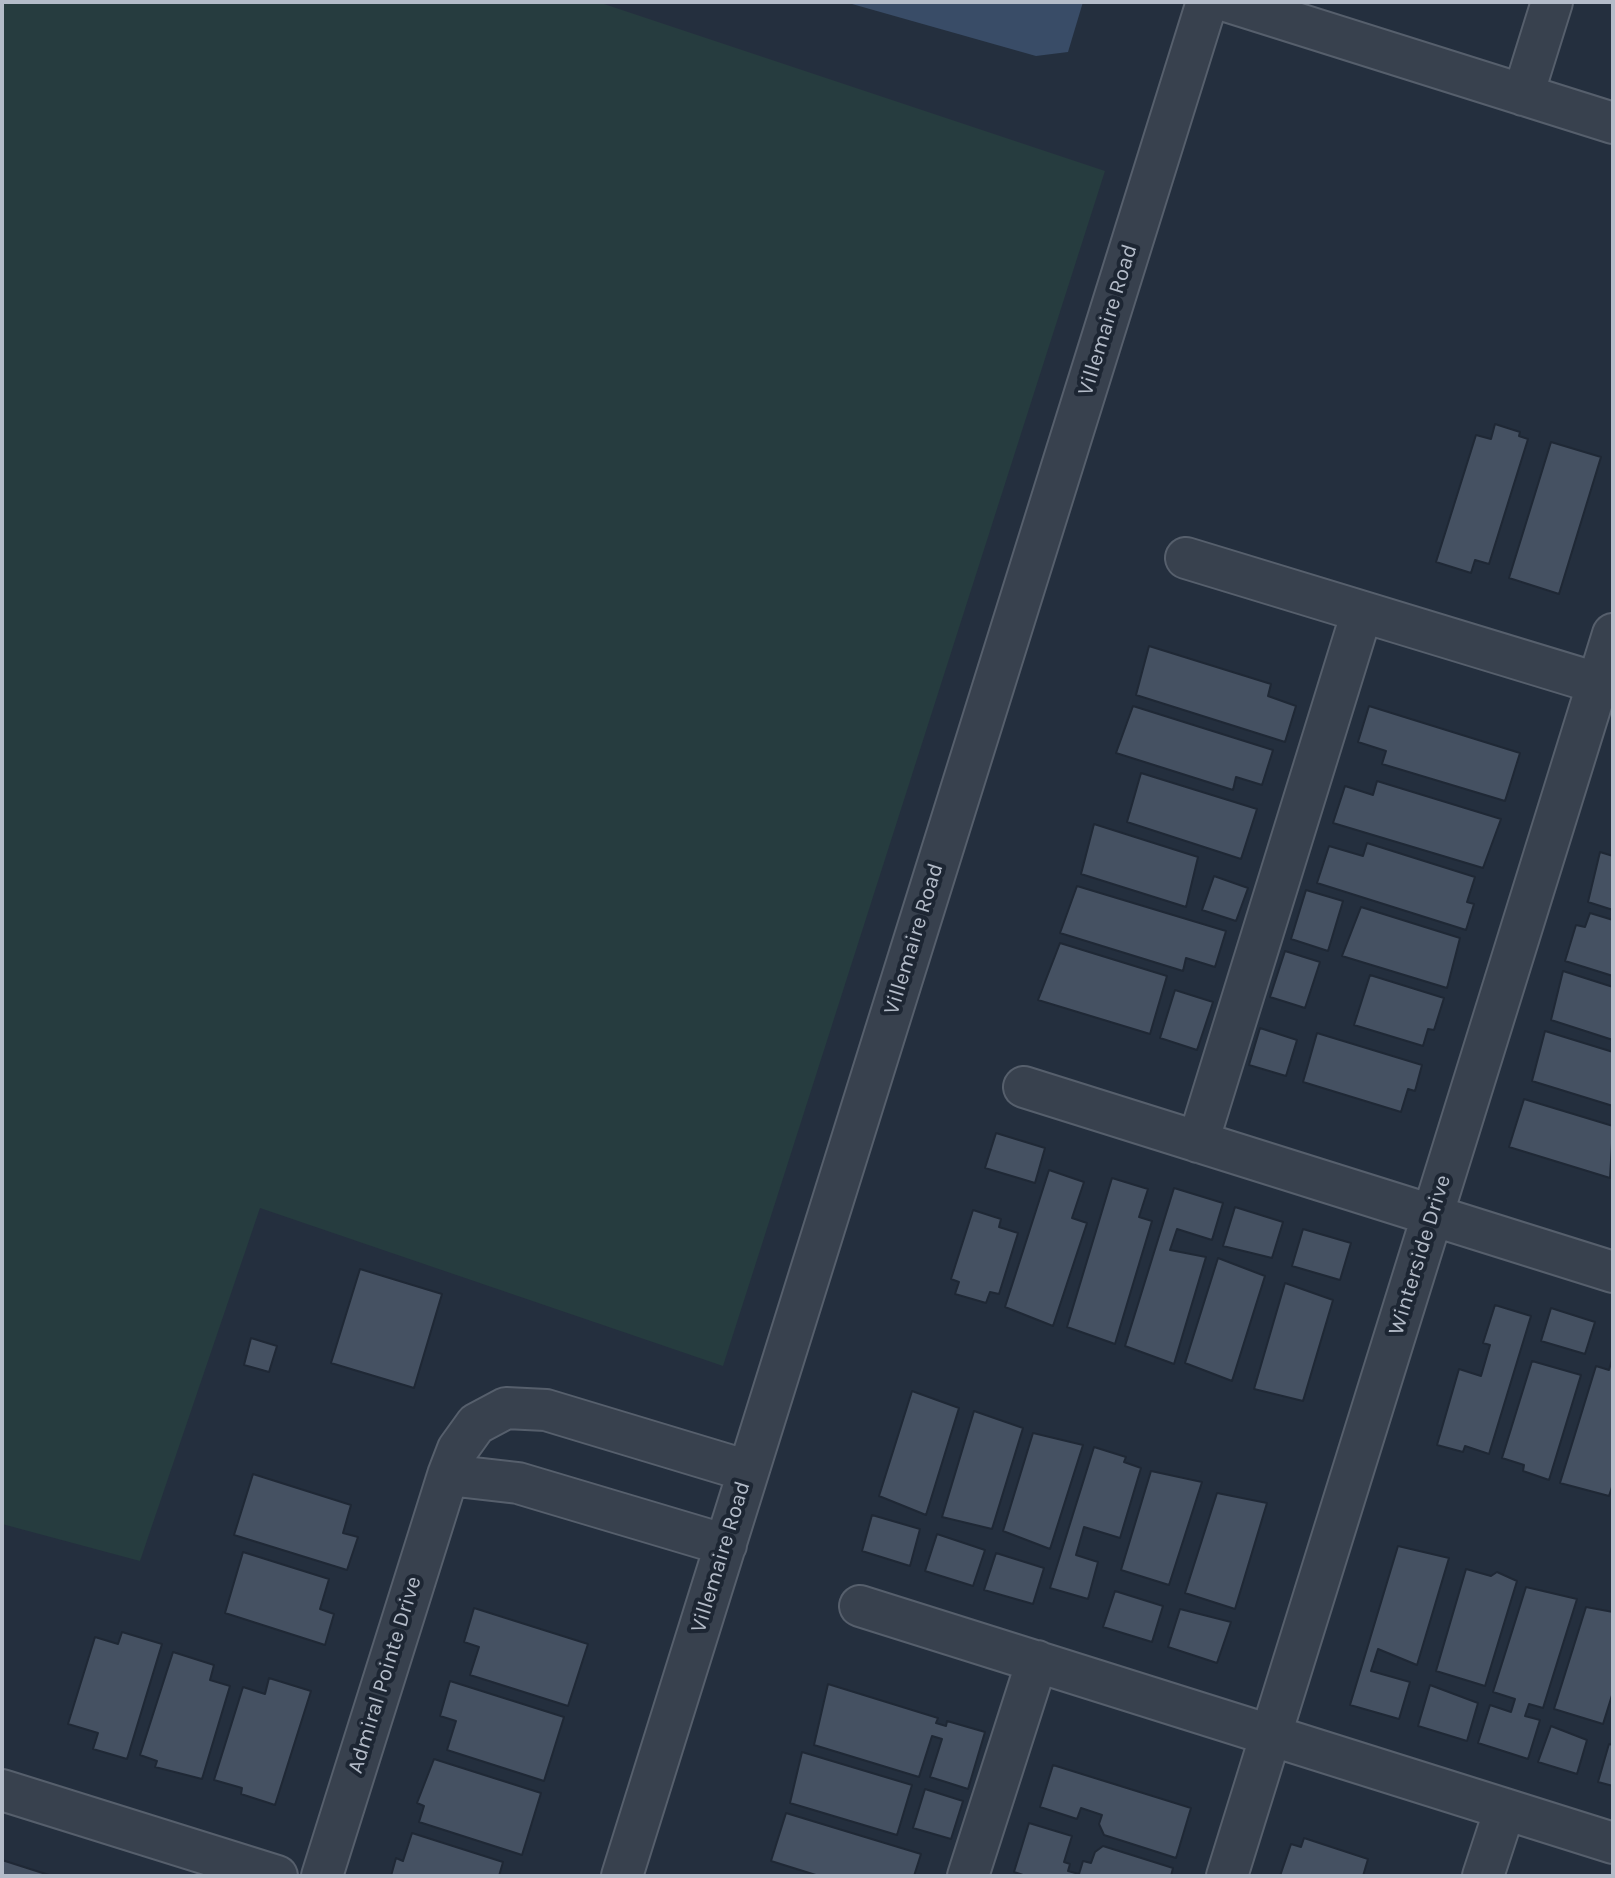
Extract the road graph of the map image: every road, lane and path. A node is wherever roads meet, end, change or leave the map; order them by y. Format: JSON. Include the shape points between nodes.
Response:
{"nodes":[{"id":1,"x":1207,"y":2,"type":"edge"},
{"id":2,"x":1229,"y":2,"type":"edge"},
{"id":3,"x":1552,"y":2,"type":"edge"},
{"id":4,"x":1523,"y":95,"type":"junction"},
{"id":5,"x":1613,"y":123,"type":"edge"},
{"id":6,"x":1186,"y":558,"type":"dead end"},
{"id":7,"x":1362,"y":612,"type":"junction"},
{"id":8,"x":1613,"y":634,"type":"edge"},
{"id":9,"x":1605,"y":686,"type":"edge"},
{"id":10,"x":1024,"y":1087,"type":"dead end"},
{"id":11,"x":1198,"y":1142,"type":"junction"},
{"id":12,"x":1432,"y":1216,"type":"junction"},
{"id":13,"x":1613,"y":1272,"type":"edge"},
{"id":14,"x":748,"y":1471,"type":"junction"},
{"id":15,"x":448,"y":1475,"type":"junction"},
{"id":16,"x":726,"y":1545,"type":"junction"},
{"id":17,"x":860,"y":1606,"type":"dead end"},
{"id":18,"x":1037,"y":1661,"type":"junction"},
{"id":19,"x":1271,"y":1735,"type":"junction"},
{"id":20,"x":2,"y":1790,"type":"edge"},
{"id":21,"x":1505,"y":1809,"type":"junction"},
{"id":22,"x":1613,"y":1843,"type":"edge"},
{"id":23,"x":277,"y":1876,"type":"edge"},
{"id":24,"x":322,"y":1876,"type":"edge"},
{"id":25,"x":622,"y":1876,"type":"edge"},
{"id":26,"x":968,"y":1876,"type":"edge"},
{"id":27,"x":1227,"y":1876,"type":"edge"},
{"id":28,"x":1483,"y":1876,"type":"edge"}],
"edges":[{"from":1,"to":14,"type":"street","name":"Villemaire Road"},
{"from":2,"to":4,"type":"street"},
{"from":3,"to":4,"type":"street"},
{"from":4,"to":5,"type":"street"},
{"from":6,"to":7,"type":"street"},
{"from":7,"to":9,"type":"street"},
{"from":7,"to":11,"type":"street"},
{"from":8,"to":9,"type":"street","name":"Winterside Drive"},
{"from":9,"to":12,"type":"street","name":"Winterside Drive"},
{"from":10,"to":11,"type":"street"},
{"from":11,"to":12,"type":"street"},
{"from":12,"to":13,"type":"street"},
{"from":12,"to":19,"type":"street","name":"Winterside Drive"},
{"from":14,"to":15,"type":"street","name":"Admiral Pointe Drive","via":[[546,1410],[506,1408],[476,1424]]},
{"from":14,"to":16,"type":"street","name":"Villemaire Road"},
{"from":15,"to":16,"type":"street","via":[[518,1483]]},
{"from":15,"to":24,"type":"street","name":"Admiral Pointe Drive"},
{"from":16,"to":25,"type":"street","name":"Villemaire Road"},
{"from":17,"to":18,"type":"street"},
{"from":18,"to":19,"type":"street"},
{"from":18,"to":26,"type":"street"},
{"from":19,"to":21,"type":"street"},
{"from":19,"to":27,"type":"street","name":"Winterside Drive"},
{"from":20,"to":23,"type":"street"},
{"from":21,"to":22,"type":"street"},
{"from":21,"to":28,"type":"street"}]}
